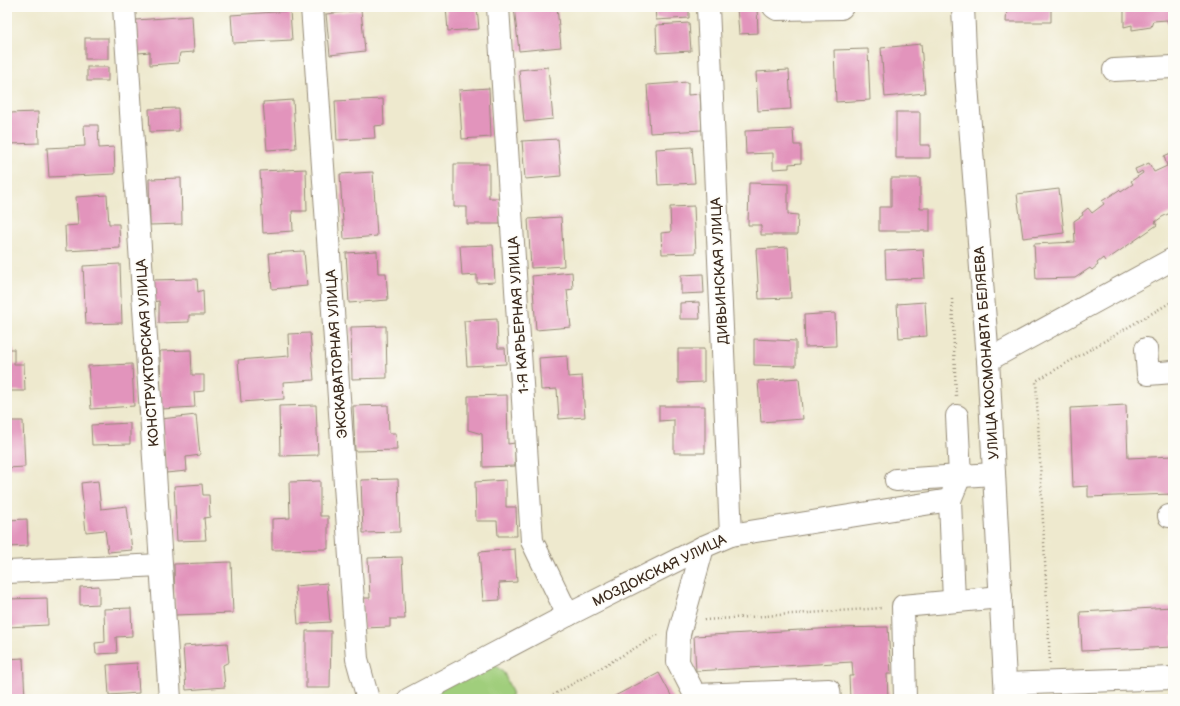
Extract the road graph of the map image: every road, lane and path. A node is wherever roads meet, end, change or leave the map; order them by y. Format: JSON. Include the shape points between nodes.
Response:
{"nodes":[{"id":1,"x":124,"y":7,"type":"edge"},
{"id":2,"x":312,"y":7,"type":"edge"},
{"id":3,"x":498,"y":7,"type":"edge"},
{"id":4,"x":708,"y":7,"type":"edge"},
{"id":5,"x":842,"y":7,"type":"edge"},
{"id":6,"x":963,"y":7,"type":"edge"},
{"id":7,"x":776,"y":8,"type":"edge"},
{"id":8,"x":1173,"y":67,"type":"edge"},
{"id":9,"x":1114,"y":70,"type":"dead end"},
{"id":10,"x":1172,"y":265,"type":"edge"},
{"id":11,"x":952,"y":299,"type":"dead end"},
{"id":12,"x":1173,"y":301,"type":"edge"},
{"id":13,"x":1146,"y":349,"type":"dead end"},
{"id":14,"x":988,"y":360,"type":"junction"},
{"id":15,"x":1173,"y":372,"type":"edge"},
{"id":16,"x":957,"y":416,"type":"joint"},
{"id":17,"x":994,"y":474,"type":"junction"},
{"id":18,"x":960,"y":476,"type":"junction"},
{"id":19,"x":896,"y":480,"type":"dead end"},
{"id":20,"x":950,"y":500,"type":"junction"},
{"id":21,"x":731,"y":535,"type":"junction"},
{"id":22,"x":703,"y":547,"type":"junction"},
{"id":23,"x":160,"y":564,"type":"junction"},
{"id":24,"x":7,"y":572,"type":"edge"},
{"id":25,"x":1001,"y":597,"type":"junction"},
{"id":26,"x":954,"y":601,"type":"junction"},
{"id":27,"x":903,"y":606,"type":"junction"},
{"id":28,"x":568,"y":615,"type":"junction"},
{"id":29,"x":682,"y":622,"type":"junction"},
{"id":30,"x":1173,"y":678,"type":"edge"},
{"id":31,"x":1051,"y":683,"type":"junction"},
{"id":32,"x":1006,"y":692,"type":"edge"},
{"id":33,"x":695,"y":697,"type":"edge"},
{"id":34,"x":170,"y":699,"type":"edge"},
{"id":35,"x":368,"y":699,"type":"edge"},
{"id":36,"x":409,"y":699,"type":"edge"},
{"id":37,"x":546,"y":699,"type":"edge"},
{"id":38,"x":830,"y":699,"type":"edge"},
{"id":39,"x":905,"y":699,"type":"edge"}],
"edges":[{"from":1,"to":23,"type":"street","name":"КОНСТРУКТОРСКАЯ УЛИЦА"},
{"from":2,"to":35,"type":"street","name":"ЭКСКАВАТОРНАЯ УЛИЦА","via":[[357,659]]},
{"from":3,"to":28,"type":"street","name":"1-Я КАРЬЕРНАЯ УЛИЦА","via":[[532,541]]},
{"from":4,"to":21,"type":"street","name":"ДИВЬИНСКАЯ УЛИЦА"},
{"from":5,"to":7,"type":"street"},
{"from":6,"to":14,"type":"street","name":"УЛИЦА КОСМОНАВТА БЕЛЯЕВА"},
{"from":8,"to":9,"type":"street"},
{"from":10,"to":14,"type":"street"},
{"from":11,"to":16,"type":"path"},
{"from":12,"to":31,"type":"path","via":[[1036,381]]},
{"from":13,"to":15,"type":"street","via":[[1148,374]]},
{"from":14,"to":17,"type":"street","name":"УЛИЦА КОСМОНАВТА БЕЛЯЕВА"},
{"from":16,"to":18,"type":"street"},
{"from":17,"to":18,"type":"street"},
{"from":17,"to":25,"type":"street","name":"УЛИЦА КОСМОНАВТА БЕЛЯЕВА"},
{"from":18,"to":19,"type":"street"},
{"from":18,"to":20,"type":"street"},
{"from":20,"to":21,"type":"street","name":"МОЗДОКСКАЯ УЛИЦА"},
{"from":20,"to":26,"type":"street"},
{"from":21,"to":22,"type":"street","name":"МОЗДОКСКАЯ УЛИЦА"},
{"from":22,"to":28,"type":"street","name":"МОЗДОКСКАЯ УЛИЦА"},
{"from":22,"to":29,"type":"street"},
{"from":23,"to":24,"type":"street"},
{"from":23,"to":34,"type":"street","name":"КОНСТРУКТОРСКАЯ УЛИЦА"},
{"from":25,"to":26,"type":"street"},
{"from":25,"to":32,"type":"street","name":"УЛИЦА КОСМОНАВТА БЕЛЯЕВА"},
{"from":26,"to":27,"type":"street"},
{"from":27,"to":29,"type":"path"},
{"from":27,"to":39,"type":"street"},
{"from":28,"to":36,"type":"street","name":"МОЗДОКСКАЯ УЛИЦА"},
{"from":29,"to":33,"type":"street","via":[[678,634],[678,662]]},
{"from":29,"to":37,"type":"path"},
{"from":30,"to":31,"type":"street"},
{"from":31,"to":32,"type":"street"},
{"from":33,"to":38,"type":"street","via":[[829,690]]}]}
